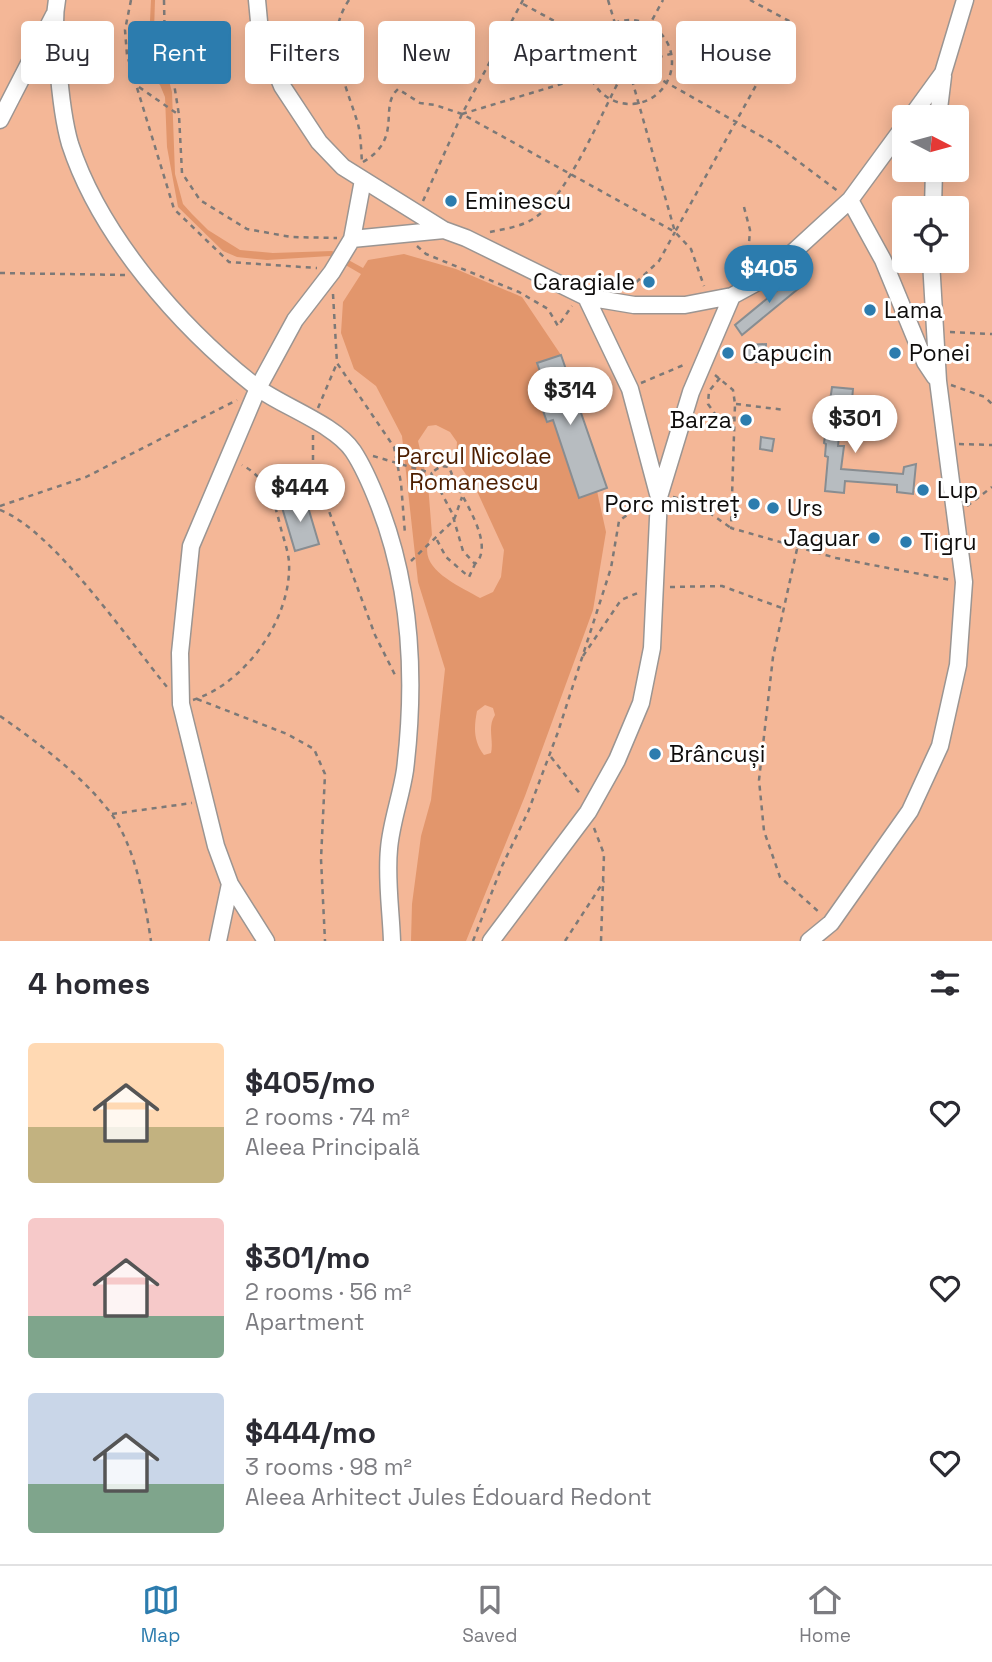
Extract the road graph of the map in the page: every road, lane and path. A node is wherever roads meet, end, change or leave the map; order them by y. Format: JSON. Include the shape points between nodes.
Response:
{"nodes":[{"id":1,"x":131,"y":0,"type":"edge"},
{"id":2,"x":164,"y":0,"type":"edge"},
{"id":3,"x":257,"y":0,"type":"edge"},
{"id":4,"x":349,"y":0,"type":"edge"},
{"id":5,"x":608,"y":0,"type":"edge"},
{"id":6,"x":663,"y":0,"type":"edge"},
{"id":7,"x":750,"y":0,"type":"edge"},
{"id":8,"x":965,"y":0,"type":"edge"},
{"id":9,"x":522,"y":1,"type":"edge"},
{"id":10,"x":56,"y":7,"type":"edge"},
{"id":11,"x":557,"y":21,"type":"edge"},
{"id":12,"x":616,"y":21,"type":"edge"},
{"id":13,"x":653,"y":21,"type":"edge"},
{"id":14,"x":789,"y":21,"type":"edge"},
{"id":15,"x":662,"y":34,"type":"edge"},
{"id":16,"x":676,"y":53,"type":"edge"},
{"id":17,"x":672,"y":54,"type":"junction"},
{"id":18,"x":662,"y":56,"type":"edge"},
{"id":19,"x":943,"y":73,"type":"junction"},
{"id":20,"x":662,"y":80,"type":"edge"},
{"id":21,"x":668,"y":83,"type":"junction"},
{"id":22,"x":560,"y":84,"type":"edge"},
{"id":23,"x":594,"y":84,"type":"edge"},
{"id":24,"x":617,"y":84,"type":"edge"},
{"id":25,"x":633,"y":84,"type":"edge"},
{"id":26,"x":757,"y":84,"type":"edge"},
{"id":27,"x":139,"y":87,"type":"junction"},
{"id":28,"x":609,"y":99,"type":"junction"},
{"id":29,"x":638,"y":104,"type":"junction"},
{"id":30,"x":920,"y":105,"type":"edge"},
{"id":31,"x":939,"y":105,"type":"edge"},
{"id":32,"x":462,"y":114,"type":"junction"},
{"id":33,"x":178,"y":115,"type":"junction"},
{"id":34,"x":0,"y":120,"type":"edge"},
{"id":35,"x":737,"y":121,"type":"junction"},
{"id":36,"x":892,"y":143,"type":"edge"},
{"id":37,"x":362,"y":163,"type":"junction"},
{"id":38,"x":569,"y":174,"type":"junction"},
{"id":39,"x":363,"y":180,"type":"junction"},
{"id":40,"x":850,"y":200,"type":"junction"},
{"id":41,"x":744,"y":207,"type":"dead end"},
{"id":42,"x":418,"y":214,"type":"junction"},
{"id":43,"x":444,"y":230,"type":"junction"},
{"id":44,"x":488,"y":232,"type":"dead end"},
{"id":45,"x":675,"y":232,"type":"junction"},
{"id":46,"x":404,"y":235,"type":"junction"},
{"id":47,"x":352,"y":239,"type":"junction"},
{"id":48,"x":332,"y":272,"type":"junction"},
{"id":49,"x":0,"y":273,"type":"edge"},
{"id":50,"x":931,"y":273,"type":"edge"},
{"id":51,"x":146,"y":276,"type":"junction"},
{"id":52,"x":739,"y":293,"type":"junction"},
{"id":53,"x":583,"y":296,"type":"junction"},
{"id":54,"x":711,"y":299,"type":"junction"},
{"id":55,"x":617,"y":303,"type":"junction"},
{"id":56,"x":933,"y":331,"type":"junction"},
{"id":57,"x":992,"y":334,"type":"edge"},
{"id":58,"x":337,"y":363,"type":"junction"},
{"id":59,"x":701,"y":366,"type":"junction"},
{"id":60,"x":720,"y":378,"type":"junction"},
{"id":61,"x":938,"y":381,"type":"junction"},
{"id":62,"x":258,"y":388,"type":"junction"},
{"id":63,"x":630,"y":389,"type":"junction"},
{"id":64,"x":735,"y":404,"type":"junction"},
{"id":65,"x":992,"y":404,"type":"edge"},
{"id":66,"x":785,"y":410,"type":"dead end"},
{"id":67,"x":734,"y":418,"type":"junction"},
{"id":68,"x":314,"y":419,"type":"junction"},
{"id":69,"x":945,"y":444,"type":"junction"},
{"id":70,"x":992,"y":445,"type":"edge"},
{"id":71,"x":352,"y":449,"type":"junction"},
{"id":72,"x":229,"y":458,"type":"junction"},
{"id":73,"x":398,"y":464,"type":"junction"},
{"id":74,"x":313,"y":468,"type":"junction"},
{"id":75,"x":431,"y":473,"type":"junction"},
{"id":76,"x":267,"y":486,"type":"junction"},
{"id":77,"x":320,"y":486,"type":"junction"},
{"id":78,"x":992,"y":487,"type":"edge"},
{"id":79,"x":462,"y":496,"type":"junction"},
{"id":80,"x":659,"y":497,"type":"junction"},
{"id":81,"x":273,"y":500,"type":"junction"},
{"id":82,"x":0,"y":508,"type":"edge"},
{"id":83,"x":953,"y":510,"type":"junction"},
{"id":84,"x":454,"y":520,"type":"junction"},
{"id":85,"x":731,"y":528,"type":"junction"},
{"id":86,"x":437,"y":540,"type":"junction"},
{"id":87,"x":405,"y":541,"type":"dead end"},
{"id":88,"x":797,"y":549,"type":"junction"},
{"id":89,"x":406,"y":553,"type":"dead end"},
{"id":90,"x":475,"y":564,"type":"junction"},
{"id":91,"x":964,"y":582,"type":"junction"},
{"id":92,"x":655,"y":589,"type":"junction"},
{"id":93,"x":782,"y":608,"type":"junction"},
{"id":94,"x":581,"y":660,"type":"junction"},
{"id":95,"x":197,"y":699,"type":"junction"},
{"id":96,"x":411,"y":702,"type":"junction"},
{"id":97,"x":181,"y":704,"type":"junction"},
{"id":98,"x":0,"y":716,"type":"edge"},
{"id":99,"x":549,"y":756,"type":"junction"},
{"id":100,"x":203,"y":802,"type":"junction"},
{"id":101,"x":587,"y":812,"type":"junction"},
{"id":102,"x":111,"y":814,"type":"junction"},
{"id":103,"x":604,"y":881,"type":"junction"},
{"id":104,"x":230,"y":884,"type":"junction"},
{"id":105,"x":831,"y":923,"type":"junction"},
{"id":106,"x":150,"y":941,"type":"edge"},
{"id":107,"x":218,"y":941,"type":"edge"},
{"id":108,"x":266,"y":941,"type":"edge"},
{"id":109,"x":325,"y":941,"type":"edge"},
{"id":110,"x":392,"y":941,"type":"edge"},
{"id":111,"x":473,"y":941,"type":"edge"},
{"id":112,"x":491,"y":941,"type":"edge"},
{"id":113,"x":565,"y":941,"type":"edge"},
{"id":114,"x":601,"y":941,"type":"edge"},
{"id":115,"x":809,"y":941,"type":"edge"}],
"edges":[{"from":1,"to":27,"type":"path","via":[[125,30],[127,55]]},
{"from":2,"to":33,"type":"path","via":[[165,54]]},
{"from":3,"to":39,"type":"street","via":[[260,32],[282,86],[319,142]]},
{"from":4,"to":37,"type":"path","via":[[338,26],[338,63],[358,126]]},
{"from":5,"to":12,"type":"path"},
{"from":6,"to":13,"type":"path"},
{"from":7,"to":14,"type":"path"},
{"from":8,"to":19,"type":"street"},
{"from":9,"to":11,"type":"path"},
{"from":9,"to":32,"type":"path"},
{"from":10,"to":34,"type":"street"},
{"from":10,"to":51,"type":"street","via":[[59,82],[70,144],[94,200],[127,255]]},
{"from":15,"to":17,"type":"path"},
{"from":16,"to":17,"type":"path"},
{"from":17,"to":18,"type":"path"},
{"from":17,"to":21,"type":"path"},
{"from":19,"to":30,"type":"street"},
{"from":19,"to":31,"type":"street"},
{"from":20,"to":21,"type":"path"},
{"from":21,"to":29,"type":"path","via":[[653,99]]},
{"from":21,"to":35,"type":"path"},
{"from":22,"to":32,"type":"path"},
{"from":23,"to":28,"type":"path"},
{"from":24,"to":28,"type":"path"},
{"from":25,"to":29,"type":"path"},
{"from":26,"to":35,"type":"path"},
{"from":27,"to":33,"type":"path"},
{"from":27,"to":48,"type":"path","via":[[174,209],[204,241],[229,262]]},
{"from":28,"to":29,"type":"path"},
{"from":28,"to":38,"type":"path"},
{"from":29,"to":45,"type":"path"},
{"from":32,"to":37,"type":"path","via":[[420,103],[398,89],[387,141]]},
{"from":32,"to":38,"type":"path"},
{"from":32,"to":42,"type":"path"},
{"from":33,"to":47,"type":"path","via":[[182,173],[200,200],[247,229],[291,237]]},
{"from":35,"to":40,"type":"path"},
{"from":35,"to":45,"type":"path"},
{"from":36,"to":40,"type":"street"},
{"from":37,"to":39,"type":"path"},
{"from":38,"to":44,"type":"path","via":[[534,219]]},
{"from":38,"to":45,"type":"path"},
{"from":39,"to":42,"type":"street"},
{"from":39,"to":47,"type":"street"},
{"from":40,"to":52,"type":"street","via":[[765,278]]},
{"from":40,"to":61,"type":"street"},
{"from":41,"to":52,"type":"path","via":[[750,230]]},
{"from":42,"to":43,"type":"street"},
{"from":43,"to":46,"type":"street"},
{"from":43,"to":53,"type":"street"},
{"from":45,"to":54,"type":"path","via":[[691,248]]},
{"from":45,"to":55,"type":"path","via":[[659,261]]},
{"from":46,"to":47,"type":"street"},
{"from":46,"to":53,"type":"path","via":[[426,254],[519,292],[548,309],[558,326]]},
{"from":47,"to":48,"type":"street"},
{"from":48,"to":58,"type":"path"},
{"from":48,"to":62,"type":"street","via":[[295,320]]},
{"from":49,"to":51,"type":"path"},
{"from":50,"to":56,"type":"street"},
{"from":51,"to":62,"type":"street","via":[[227,363]]},
{"from":52,"to":54,"type":"street"},
{"from":52,"to":59,"type":"street"},
{"from":53,"to":55,"type":"street"},
{"from":53,"to":63,"type":"street"},
{"from":54,"to":55,"type":"street","via":[[685,305]]},
{"from":56,"to":57,"type":"path"},
{"from":56,"to":61,"type":"street"},
{"from":58,"to":68,"type":"path"},
{"from":58,"to":73,"type":"path","via":[[385,430]]},
{"from":59,"to":60,"type":"path"},
{"from":59,"to":63,"type":"path","via":[[682,363]]},
{"from":59,"to":80,"type":"street"},
{"from":60,"to":64,"type":"path","via":[[733,390]]},
{"from":60,"to":67,"type":"path","via":[[709,391],[708,404],[715,414]]},
{"from":61,"to":65,"type":"path","via":[[985,397]]},
{"from":61,"to":69,"type":"street"},
{"from":62,"to":68,"type":"street"},
{"from":62,"to":72,"type":"street"},
{"from":62,"to":82,"type":"path","via":[[86,477]]},
{"from":63,"to":80,"type":"street"},
{"from":64,"to":66,"type":"path"},
{"from":64,"to":67,"type":"path"},
{"from":67,"to":85,"type":"path"},
{"from":68,"to":71,"type":"street"},
{"from":68,"to":74,"type":"path"},
{"from":69,"to":70,"type":"path"},
{"from":69,"to":83,"type":"street"},
{"from":71,"to":73,"type":"path"},
{"from":71,"to":96,"type":"street","via":[[378,503],[402,575]]},
{"from":72,"to":76,"type":"path","via":[[256,472]]},
{"from":72,"to":97,"type":"street","via":[[191,546],[180,653]]},
{"from":73,"to":75,"type":"path"},
{"from":73,"to":87,"type":"path"},
{"from":74,"to":76,"type":"path"},
{"from":74,"to":77,"type":"path"},
{"from":75,"to":79,"type":"path","via":[[449,467]]},
{"from":75,"to":84,"type":"path"},
{"from":76,"to":81,"type":"path"},
{"from":77,"to":81,"type":"path"},
{"from":77,"to":96,"type":"path","via":[[375,635]]},
{"from":78,"to":83,"type":"path","via":[[972,504]]},
{"from":79,"to":84,"type":"path"},
{"from":79,"to":90,"type":"path","via":[[483,545],[481,559]]},
{"from":80,"to":85,"type":"path","via":[[694,502]]},
{"from":80,"to":92,"type":"street"},
{"from":80,"to":94,"type":"path","via":[[635,506],[619,521],[611,568]]},
{"from":81,"to":95,"type":"path","via":[[289,563],[285,594],[269,636],[225,684]]},
{"from":82,"to":97,"type":"path","via":[[37,534],[80,579]]},
{"from":83,"to":91,"type":"street"},
{"from":84,"to":86,"type":"path"},
{"from":84,"to":90,"type":"path","via":[[463,551]]},
{"from":85,"to":88,"type":"path"},
{"from":86,"to":89,"type":"path","via":[[406,566]]},
{"from":86,"to":90,"type":"path","via":[[446,557],[469,577]]},
{"from":88,"to":91,"type":"path"},
{"from":88,"to":93,"type":"path"},
{"from":91,"to":105,"type":"street","via":[[958,665],[940,746],[910,811]]},
{"from":92,"to":93,"type":"path","via":[[722,586]]},
{"from":92,"to":94,"type":"path","via":[[621,600]]},
{"from":92,"to":101,"type":"street","via":[[652,648],[641,703],[617,760]]},
{"from":93,"to":105,"type":"path","via":[[760,767],[764,831],[780,877]]},
{"from":94,"to":99,"type":"path"},
{"from":95,"to":97,"type":"path"},
{"from":95,"to":109,"type":"path","via":[[314,749],[325,774],[321,859]]},
{"from":96,"to":110,"type":"street","via":[[404,772],[388,850]]},
{"from":97,"to":100,"type":"street"},
{"from":98,"to":102,"type":"path","via":[[58,757]]},
{"from":99,"to":101,"type":"path","via":[[579,790]]},
{"from":99,"to":111,"type":"path"},
{"from":100,"to":102,"type":"path"},
{"from":100,"to":104,"type":"street"},
{"from":101,"to":103,"type":"path","via":[[604,854]]},
{"from":101,"to":112,"type":"street"},
{"from":102,"to":106,"type":"path","via":[[144,896]]},
{"from":103,"to":113,"type":"path"},
{"from":103,"to":114,"type":"path"},
{"from":104,"to":107,"type":"street"},
{"from":104,"to":108,"type":"street"},
{"from":105,"to":115,"type":"street"}]}
